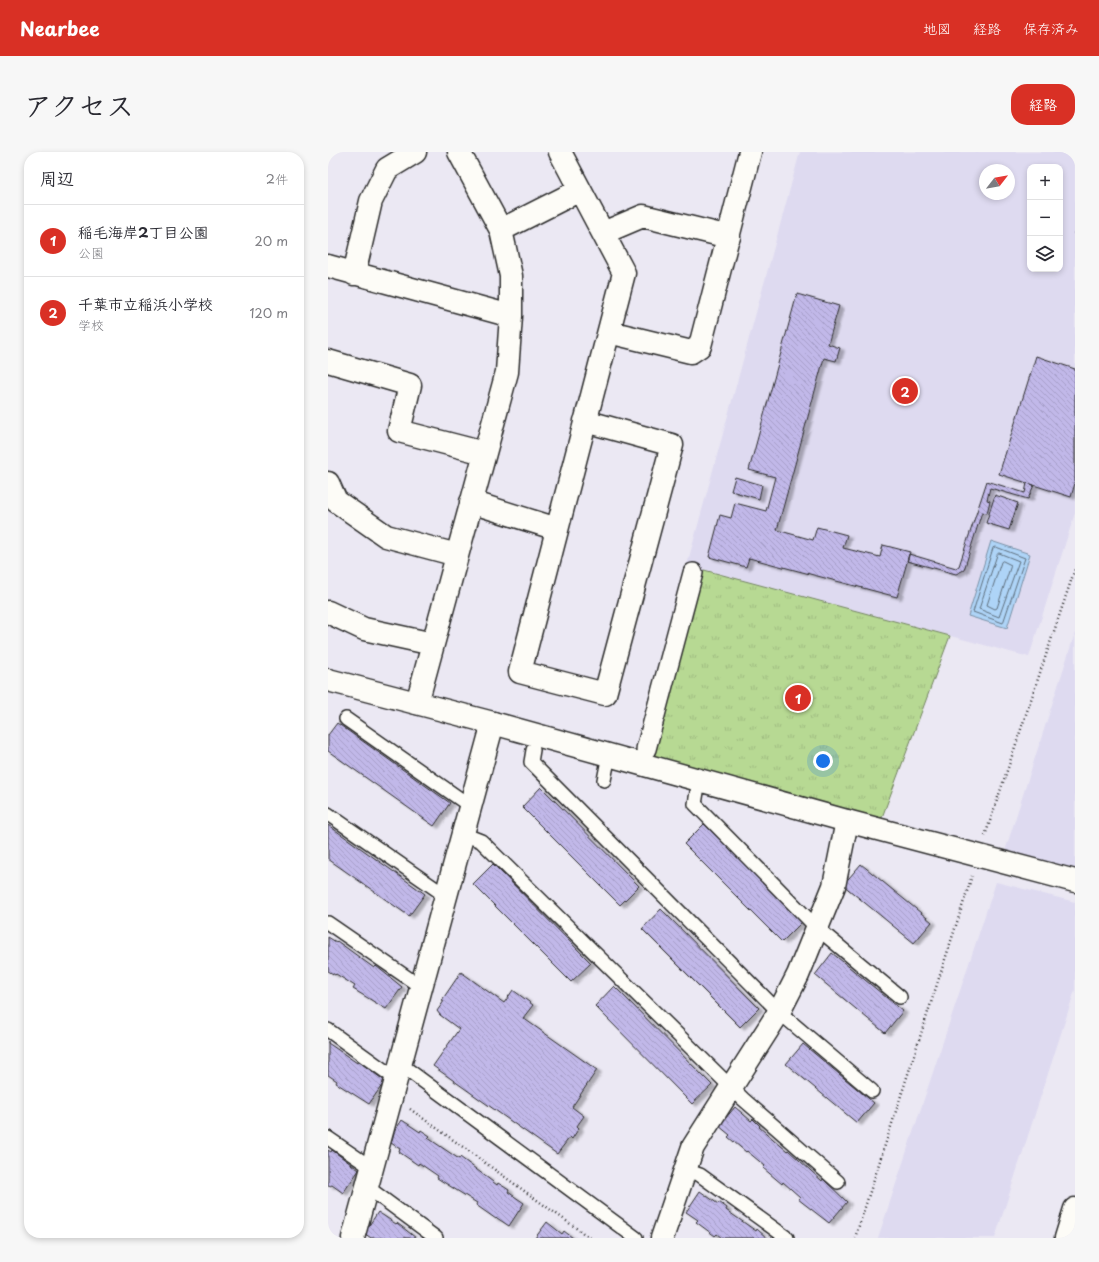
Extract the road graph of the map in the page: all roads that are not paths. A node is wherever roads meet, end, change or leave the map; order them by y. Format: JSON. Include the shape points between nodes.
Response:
{"nodes":[{"id":1,"x":415,"y":152,"type":"edge"},
{"id":2,"x":459,"y":152,"type":"edge"},
{"id":3,"x":560,"y":152,"type":"edge"},
{"id":4,"x":750,"y":152,"type":"edge"},
{"id":5,"x":580,"y":190,"type":"junction"},
{"id":6,"x":501,"y":230,"type":"junction"},
{"id":7,"x":603,"y":233,"type":"junction"},
{"id":8,"x":729,"y":237,"type":"junction"},
{"id":9,"x":328,"y":266,"type":"edge"},
{"id":10,"x":354,"y":274,"type":"junction"},
{"id":11,"x":511,"y":316,"type":"junction"},
{"id":12,"x":609,"y":332,"type":"junction"},
{"id":13,"x":328,"y":361,"type":"edge"},
{"id":14,"x":585,"y":421,"type":"junction"},
{"id":15,"x":484,"y":453,"type":"junction"},
{"id":16,"x":328,"y":483,"type":"edge"},
{"id":17,"x":471,"y":502,"type":"junction"},
{"id":18,"x":557,"y":528,"type":"junction"},
{"id":19,"x":457,"y":555,"type":"junction"},
{"id":20,"x":693,"y":573,"type":"dead end"},
{"id":21,"x":328,"y":612,"type":"edge"},
{"id":22,"x":432,"y":644,"type":"junction"},
{"id":23,"x":328,"y":680,"type":"edge"},
{"id":24,"x":417,"y":703,"type":"junction"},
{"id":25,"x":346,"y":719,"type":"dead end"},
{"id":26,"x":493,"y":723,"type":"junction"},
{"id":27,"x":646,"y":749,"type":"dead end"},
{"id":28,"x":533,"y":750,"type":"dead end"},
{"id":29,"x":609,"y":755,"type":"junction"},
{"id":30,"x":604,"y":780,"type":"dead end"},
{"id":31,"x":699,"y":780,"type":"junction"},
{"id":32,"x":470,"y":806,"type":"junction"},
{"id":33,"x":328,"y":814,"type":"edge"},
{"id":34,"x":847,"y":821,"type":"junction"},
{"id":35,"x":463,"y":834,"type":"junction"},
{"id":36,"x":1075,"y":881,"type":"edge"},
{"id":37,"x":446,"y":896,"type":"junction"},
{"id":38,"x":328,"y":923,"type":"edge"},
{"id":39,"x":817,"y":928,"type":"junction"},
{"id":40,"x":421,"y":987,"type":"junction"},
{"id":41,"x":900,"y":997,"type":"dead end"},
{"id":42,"x":779,"y":1012,"type":"junction"},
{"id":43,"x":328,"y":1030,"type":"edge"},
{"id":44,"x":396,"y":1080,"type":"junction"},
{"id":45,"x":730,"y":1086,"type":"junction"},
{"id":46,"x":872,"y":1091,"type":"dead end"},
{"id":47,"x":328,"y":1138,"type":"edge"},
{"id":48,"x":686,"y":1170,"type":"junction"},
{"id":49,"x":369,"y":1177,"type":"junction"},
{"id":50,"x":838,"y":1182,"type":"dead end"},
{"id":51,"x":1075,"y":1209,"type":"edge"},
{"id":52,"x":353,"y":1238,"type":"edge"},
{"id":53,"x":436,"y":1238,"type":"edge"},
{"id":54,"x":636,"y":1238,"type":"edge"},
{"id":55,"x":662,"y":1238,"type":"edge"},
{"id":56,"x":787,"y":1238,"type":"edge"},
{"id":57,"x":1066,"y":1238,"type":"edge"}],
"edges":[{"from":1,"to":10,"type":"main road","via":[[387,169],[371,201]]},
{"from":2,"to":6,"type":"main road"},
{"from":3,"to":5,"type":"main road"},
{"from":4,"to":8,"type":"main road"},
{"from":5,"to":6,"type":"main road"},
{"from":5,"to":7,"type":"main road"},
{"from":6,"to":11,"type":"main road","via":[[511,276]]},
{"from":7,"to":8,"type":"main road","via":[[643,216]]},
{"from":7,"to":12,"type":"main road","via":[[624,273]]},
{"from":8,"to":12,"type":"main road","via":[[700,346],[691,352]]},
{"from":9,"to":10,"type":"main road"},
{"from":10,"to":11,"type":"main road"},
{"from":11,"to":15,"type":"main road","via":[[507,372]]},
{"from":12,"to":14,"type":"main road"},
{"from":13,"to":15,"type":"main road","via":[[410,385],[399,431]]},
{"from":14,"to":18,"type":"main road"},
{"from":14,"to":18,"type":"main road","via":[[672,445],[605,694],[520,672]]},
{"from":15,"to":17,"type":"main road"},
{"from":16,"to":19,"type":"main road","via":[[336,502],[386,536]]},
{"from":17,"to":18,"type":"main road"},
{"from":17,"to":19,"type":"main road"},
{"from":19,"to":22,"type":"main road"},
{"from":20,"to":27,"type":"street"},
{"from":21,"to":22,"type":"main road","via":[[364,629]]},
{"from":22,"to":24,"type":"main road"},
{"from":23,"to":24,"type":"main road"},
{"from":24,"to":26,"type":"main road"},
{"from":25,"to":32,"type":"lane"},
{"from":26,"to":29,"type":"main road"},
{"from":26,"to":32,"type":"main road"},
{"from":28,"to":42,"type":"lane","via":[[531,762]]},
{"from":29,"to":30,"type":"lane"},
{"from":29,"to":31,"type":"main road"},
{"from":31,"to":34,"type":"main road"},
{"from":31,"to":39,"type":"lane","via":[[695,804]]},
{"from":32,"to":35,"type":"main road"},
{"from":33,"to":37,"type":"lane"},
{"from":34,"to":36,"type":"main road"},
{"from":34,"to":39,"type":"main road","via":[[834,886]]},
{"from":35,"to":37,"type":"main road"},
{"from":35,"to":45,"type":"lane","via":[[481,841]]},
{"from":37,"to":40,"type":"main road"},
{"from":38,"to":40,"type":"lane"},
{"from":39,"to":41,"type":"lane"},
{"from":39,"to":42,"type":"main road","via":[[798,975]]},
{"from":40,"to":44,"type":"main road"},
{"from":42,"to":45,"type":"main road"},
{"from":42,"to":46,"type":"lane"},
{"from":43,"to":44,"type":"lane"},
{"from":44,"to":49,"type":"main road"},
{"from":44,"to":54,"type":"lane"},
{"from":45,"to":48,"type":"main road","via":[[693,1147]]},
{"from":45,"to":50,"type":"lane"},
{"from":47,"to":49,"type":"lane"},
{"from":48,"to":55,"type":"main road"},
{"from":48,"to":56,"type":"lane","via":[[700,1175]]},
{"from":49,"to":52,"type":"main road"},
{"from":49,"to":53,"type":"lane"},
{"from":51,"to":57,"type":"main road"}]}
